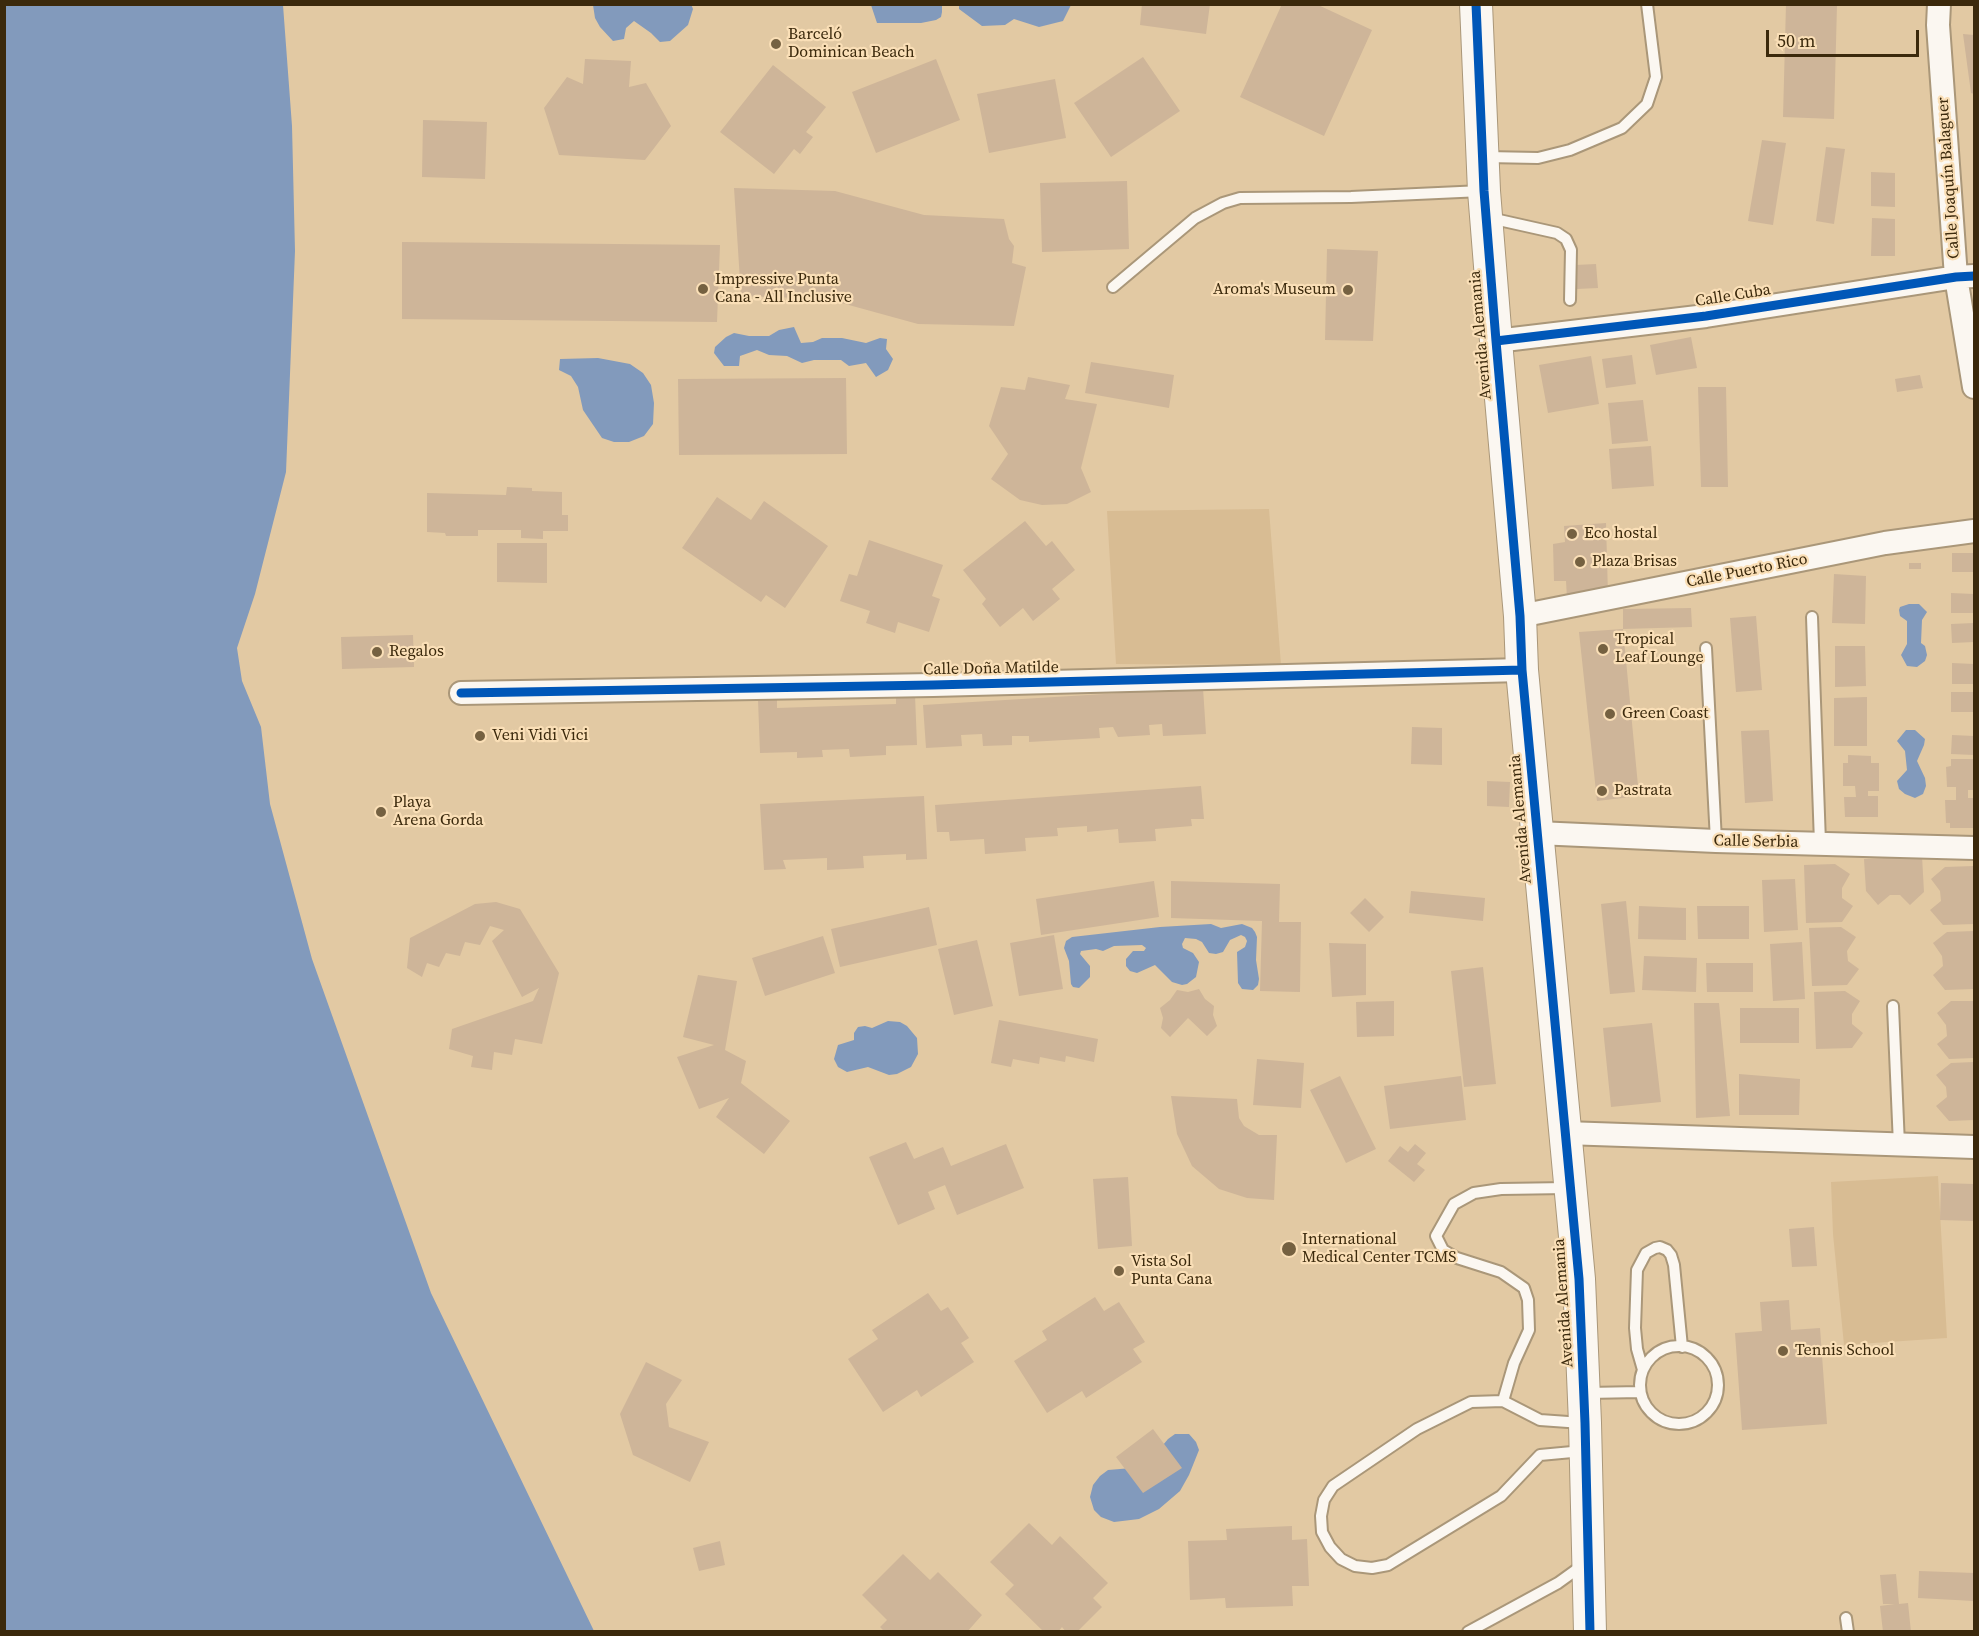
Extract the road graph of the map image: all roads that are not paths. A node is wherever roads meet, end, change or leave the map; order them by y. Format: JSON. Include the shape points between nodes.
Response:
{"nodes":[{"id":1,"x":1476,"y":4,"type":"edge"},
{"id":2,"x":1647,"y":4,"type":"edge"},
{"id":3,"x":1939,"y":4,"type":"edge"},
{"id":4,"x":1483,"y":157,"type":"junction"},
{"id":5,"x":1485,"y":204,"type":"junction"},
{"id":6,"x":1965,"y":276,"type":"edge"},
{"id":7,"x":1113,"y":288,"type":"dead end"},
{"id":8,"x":1570,"y":300,"type":"dead end"},
{"id":9,"x":1496,"y":340,"type":"junction"},
{"id":10,"x":1974,"y":387,"type":"edge"},
{"id":11,"x":1974,"y":531,"type":"edge"},
{"id":12,"x":1520,"y":616,"type":"junction"},
{"id":13,"x":1812,"y":617,"type":"dead end"},
{"id":14,"x":1706,"y":648,"type":"dead end"},
{"id":15,"x":1522,"y":670,"type":"junction"},
{"id":16,"x":461,"y":693,"type":"dead end"},
{"id":17,"x":1537,"y":833,"type":"junction"},
{"id":18,"x":1716,"y":842,"type":"junction"},
{"id":19,"x":1820,"y":843,"type":"junction"},
{"id":20,"x":1974,"y":848,"type":"edge"},
{"id":21,"x":1893,"y":1006,"type":"dead end"},
{"id":22,"x":1565,"y":1133,"type":"junction"},
{"id":23,"x":1899,"y":1144,"type":"junction"},
{"id":24,"x":1974,"y":1147,"type":"edge"},
{"id":25,"x":1570,"y":1188,"type":"junction"},
{"id":26,"x":1682,"y":1347,"type":"junction"},
{"id":27,"x":1643,"y":1370,"type":"junction"},
{"id":28,"x":1640,"y":1392,"type":"junction"},
{"id":29,"x":1503,"y":1401,"type":"junction"},
{"id":30,"x":1585,"y":1422,"type":"junction"},
{"id":31,"x":1589,"y":1562,"type":"junction"},
{"id":32,"x":1846,"y":1618,"type":"dead end"},
{"id":33,"x":1468,"y":1632,"type":"edge"},
{"id":34,"x":1590,"y":1632,"type":"edge"},
{"id":35,"x":1848,"y":1632,"type":"edge"}],
"edges":[{"from":1,"to":4,"type":"street","name":"Avenida Alemania"},
{"from":2,"to":4,"type":"lane","via":[[1656,77],[1647,104],[1622,128],[1570,150],[1538,158]]},
{"from":3,"to":6,"type":"street","name":"Calle Joaquín Balaguer"},
{"from":4,"to":5,"type":"street","name":"Avenida Alemania"},
{"from":5,"to":7,"type":"lane","via":[[1352,197],[1240,198],[1195,218]]},
{"from":5,"to":8,"type":"lane","via":[[1566,239],[1571,250]]},
{"from":5,"to":9,"type":"street","name":"Avenida Alemania"},
{"from":6,"to":9,"type":"street","name":"Calle Cuba","via":[[1706,316]]},
{"from":6,"to":10,"type":"street","name":"Calle Joaquín Balaguer"},
{"from":9,"to":12,"type":"street","name":"Avenida Alemania"},
{"from":11,"to":12,"type":"street","name":"Calle Puerto Rico","via":[[1885,543]]},
{"from":12,"to":15,"type":"street","name":"Avenida Alemania"},
{"from":13,"to":19,"type":"lane"},
{"from":14,"to":18,"type":"lane"},
{"from":15,"to":16,"type":"street","name":"Calle Doña Matilde","via":[[933,686]]},
{"from":15,"to":17,"type":"street","name":"Avenida Alemania"},
{"from":17,"to":18,"type":"street","name":"Calle Serbia"},
{"from":17,"to":22,"type":"street","name":"Avenida Alemania"},
{"from":18,"to":19,"type":"street","name":"Calle Serbia"},
{"from":19,"to":20,"type":"street","name":"Calle Serbia"},
{"from":21,"to":23,"type":"lane"},
{"from":22,"to":23,"type":"street"},
{"from":22,"to":25,"type":"street","name":"Avenida Alemania"},
{"from":23,"to":24,"type":"street"},
{"from":25,"to":29,"type":"lane","via":[[1474,1193],[1454,1204],[1436,1236],[1443,1250],[1501,1272],[1524,1288],[1529,1330]]},
{"from":25,"to":30,"type":"street","name":"Avenida Alemania","via":[[1579,1280]]},
{"from":26,"to":27,"type":"lane","via":[[1656,1353]]},
{"from":26,"to":27,"type":"lane","via":[[1674,1264],[1667,1250],[1654,1248],[1646,1253],[1637,1270],[1635,1328]]},
{"from":26,"to":28,"type":"lane","via":[[1699,1352],[1713,1368],[1717,1389],[1709,1410],[1691,1422],[1669,1423],[1650,1412]]},
{"from":27,"to":28,"type":"lane"},
{"from":28,"to":30,"type":"lane"},
{"from":29,"to":30,"type":"lane","via":[[1540,1420]]},
{"from":29,"to":30,"type":"lane","via":[[1471,1402],[1417,1429],[1333,1486],[1324,1500],[1321,1516],[1322,1532],[1329,1547],[1355,1566],[1372,1569],[1388,1565],[1501,1496],[1540,1455]]},
{"from":30,"to":31,"type":"street","name":"Avenida Alemania"},
{"from":31,"to":33,"type":"lane"},
{"from":31,"to":34,"type":"street","name":"Avenida Alemania"},
{"from":32,"to":35,"type":"lane"}]}
